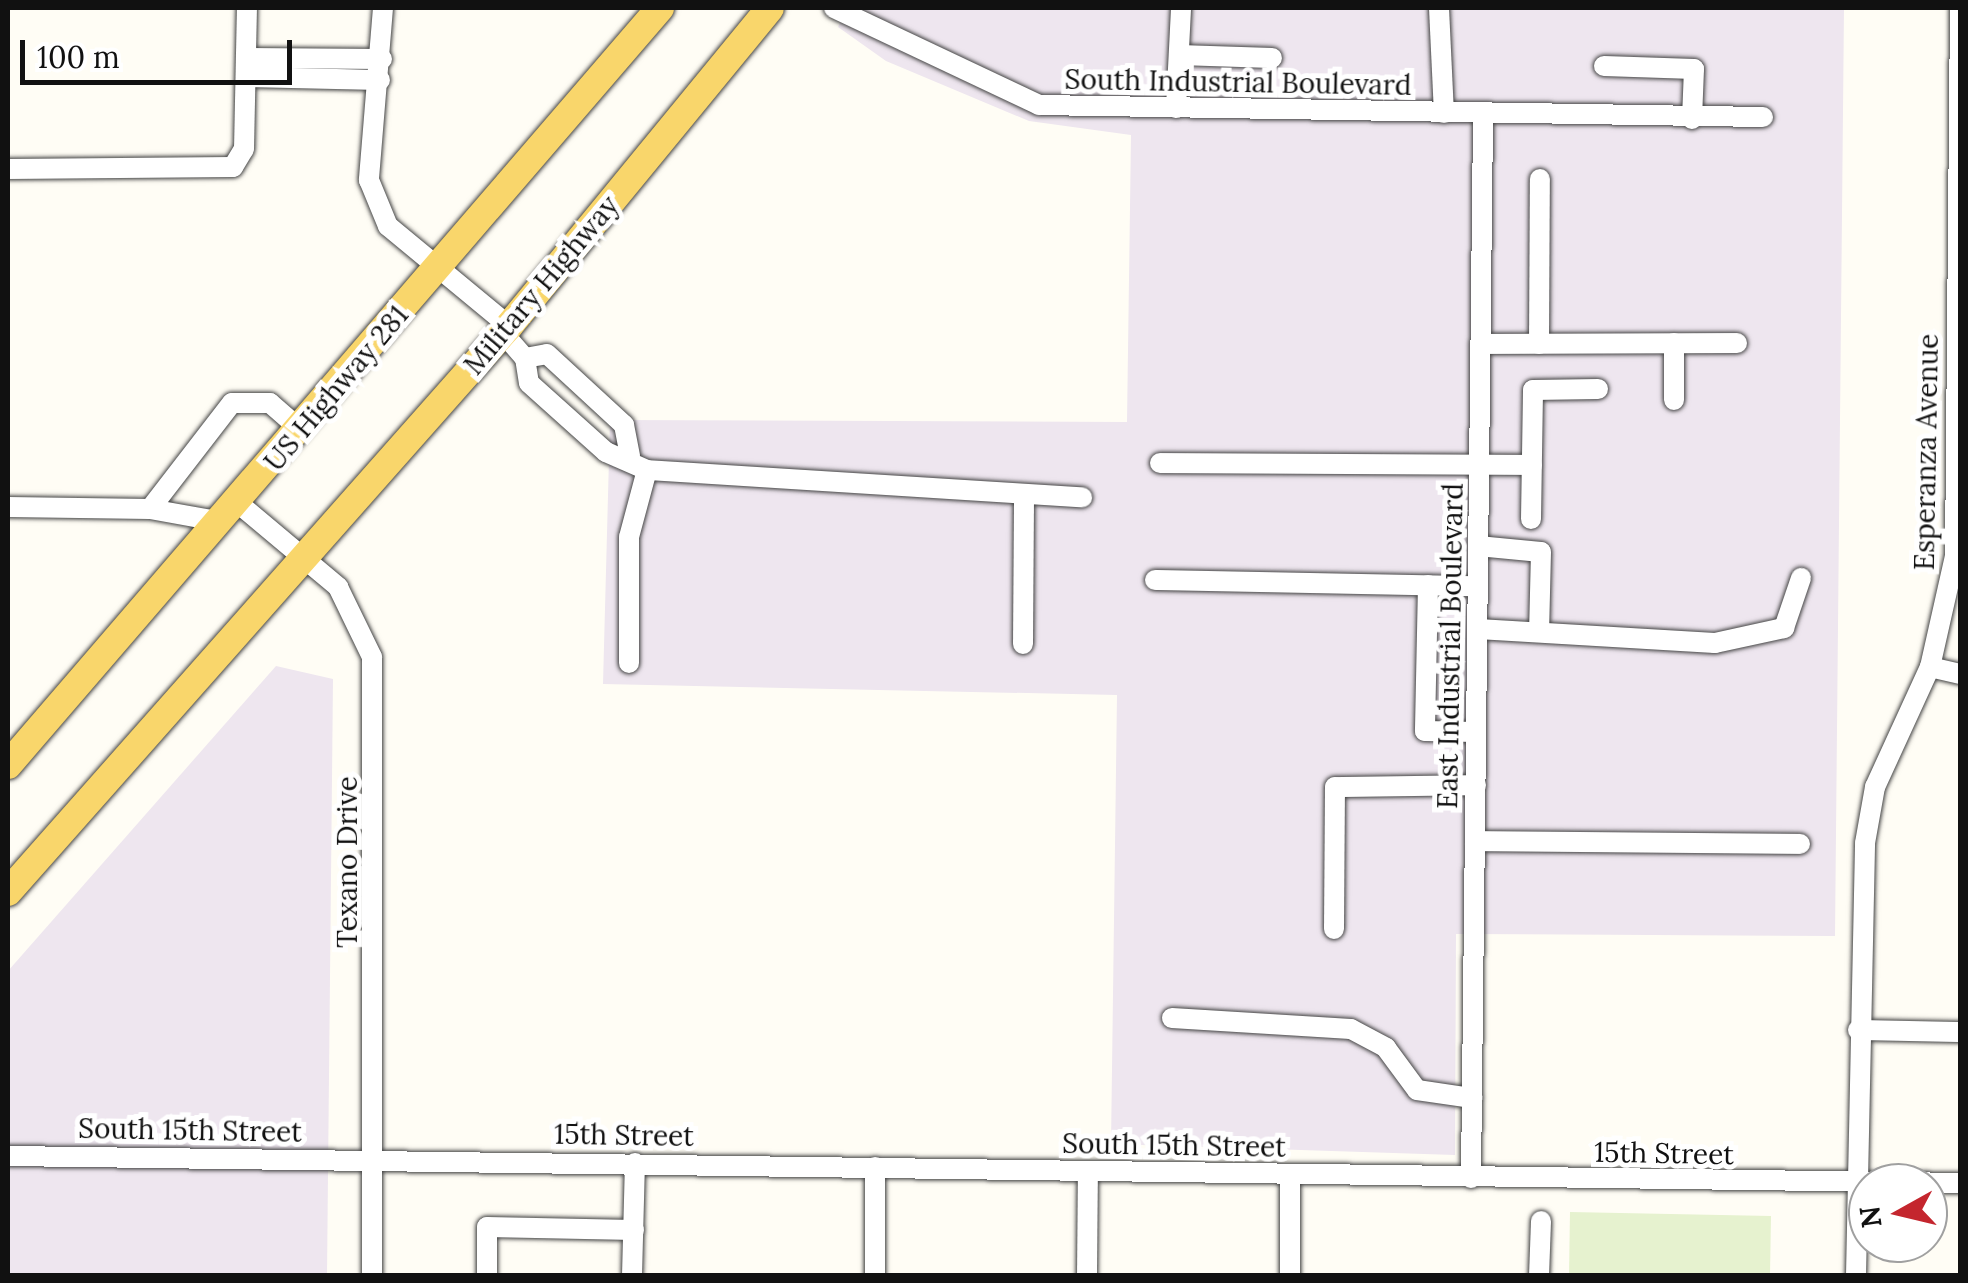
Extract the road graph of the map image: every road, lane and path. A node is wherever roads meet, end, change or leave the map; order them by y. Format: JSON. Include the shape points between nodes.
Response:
{"nodes":[{"id":1,"x":247,"y":8,"type":"edge"},
{"id":2,"x":383,"y":8,"type":"edge"},
{"id":3,"x":660,"y":8,"type":"edge"},
{"id":4,"x":770,"y":8,"type":"edge"},
{"id":5,"x":834,"y":8,"type":"edge"},
{"id":6,"x":1182,"y":8,"type":"edge"},
{"id":7,"x":1439,"y":8,"type":"edge"},
{"id":8,"x":1960,"y":8,"type":"edge"},
{"id":9,"x":1179,"y":56,"type":"junction"},
{"id":10,"x":1272,"y":58,"type":"dead end"},
{"id":11,"x":1604,"y":66,"type":"dead end"},
{"id":12,"x":247,"y":67,"type":"junction"},
{"id":13,"x":381,"y":69,"type":"junction"},
{"id":14,"x":1176,"y":108,"type":"junction"},
{"id":15,"x":1444,"y":113,"type":"junction"},
{"id":16,"x":1484,"y":114,"type":"junction"},
{"id":17,"x":1762,"y":118,"type":"dead end"},
{"id":18,"x":1692,"y":119,"type":"junction"},
{"id":19,"x":8,"y":169,"type":"edge"},
{"id":20,"x":1540,"y":179,"type":"dead end"},
{"id":21,"x":440,"y":265,"type":"junction"},
{"id":22,"x":506,"y":330,"type":"junction"},
{"id":23,"x":1481,"y":344,"type":"junction"},
{"id":24,"x":1539,"y":344,"type":"junction"},
{"id":25,"x":1674,"y":344,"type":"junction"},
{"id":26,"x":1737,"y":344,"type":"dead end"},
{"id":27,"x":525,"y":358,"type":"junction"},
{"id":28,"x":1598,"y":389,"type":"dead end"},
{"id":29,"x":1674,"y":400,"type":"dead end"},
{"id":30,"x":301,"y":430,"type":"junction"},
{"id":31,"x":630,"y":456,"type":"junction"},
{"id":32,"x":1160,"y":463,"type":"dead end"},
{"id":33,"x":1480,"y":465,"type":"junction"},
{"id":34,"x":1532,"y":465,"type":"junction"},
{"id":35,"x":648,"y":470,"type":"junction"},
{"id":36,"x":1082,"y":497,"type":"dead end"},
{"id":37,"x":1024,"y":500,"type":"junction"},
{"id":38,"x":8,"y":507,"type":"edge"},
{"id":39,"x":150,"y":509,"type":"junction"},
{"id":40,"x":230,"y":513,"type":"junction"},
{"id":41,"x":1531,"y":519,"type":"dead end"},
{"id":42,"x":1478,"y":546,"type":"junction"},
{"id":43,"x":302,"y":554,"type":"junction"},
{"id":44,"x":1801,"y":578,"type":"dead end"},
{"id":45,"x":1155,"y":580,"type":"dead end"},
{"id":46,"x":1428,"y":585,"type":"junction"},
{"id":47,"x":1478,"y":586,"type":"junction"},
{"id":48,"x":1478,"y":629,"type":"junction"},
{"id":49,"x":1538,"y":632,"type":"junction"},
{"id":50,"x":1023,"y":644,"type":"dead end"},
{"id":51,"x":628,"y":663,"type":"dead end"},
{"id":52,"x":1930,"y":667,"type":"junction"},
{"id":53,"x":1960,"y":674,"type":"edge"},
{"id":54,"x":1476,"y":732,"type":"junction"},
{"id":55,"x":8,"y":765,"type":"edge"},
{"id":56,"x":1476,"y":785,"type":"junction"},
{"id":57,"x":1475,"y":842,"type":"junction"},
{"id":58,"x":1800,"y":844,"type":"dead end"},
{"id":59,"x":8,"y":892,"type":"edge"},
{"id":60,"x":1334,"y":929,"type":"dead end"},
{"id":61,"x":1172,"y":1018,"type":"dead end"},
{"id":62,"x":1858,"y":1030,"type":"junction"},
{"id":63,"x":1960,"y":1032,"type":"edge"},
{"id":64,"x":1472,"y":1098,"type":"junction"},
{"id":65,"x":8,"y":1156,"type":"edge"},
{"id":66,"x":373,"y":1159,"type":"junction"},
{"id":67,"x":635,"y":1163,"type":"junction"},
{"id":68,"x":1856,"y":1163,"type":"edge"},
{"id":69,"x":875,"y":1167,"type":"junction"},
{"id":70,"x":1088,"y":1171,"type":"junction"},
{"id":71,"x":1290,"y":1176,"type":"junction"},
{"id":72,"x":1471,"y":1178,"type":"junction"},
{"id":73,"x":1848,"y":1182,"type":"edge"},
{"id":74,"x":1541,"y":1222,"type":"dead end"},
{"id":75,"x":634,"y":1230,"type":"junction"},
{"id":76,"x":372,"y":1276,"type":"edge"},
{"id":77,"x":487,"y":1276,"type":"edge"},
{"id":78,"x":632,"y":1276,"type":"edge"},
{"id":79,"x":875,"y":1276,"type":"edge"},
{"id":80,"x":1087,"y":1276,"type":"edge"},
{"id":81,"x":1290,"y":1276,"type":"edge"},
{"id":82,"x":1539,"y":1276,"type":"edge"}],
"edges":[{"from":1,"to":12,"type":"street"},
{"from":2,"to":13,"type":"street"},
{"from":3,"to":21,"type":"main road","name":"US Highway 281"},
{"from":4,"to":22,"type":"main road","name":"Military Highway"},
{"from":5,"to":14,"type":"street","name":"South Industrial Boulevard","via":[[1039,105]]},
{"from":6,"to":9,"type":"street"},
{"from":7,"to":15,"type":"street"},
{"from":8,"to":52,"type":"street","name":"Esperanza Avenue","via":[[1955,556]]},
{"from":9,"to":10,"type":"street"},
{"from":9,"to":14,"type":"street"},
{"from":11,"to":18,"type":"street","via":[[1694,69]]},
{"from":12,"to":13,"type":"street"},
{"from":12,"to":19,"type":"street","via":[[244,149],[233,168]]},
{"from":13,"to":21,"type":"street","via":[[369,180],[388,226]]},
{"from":14,"to":15,"type":"street","name":"South Industrial Boulevard"},
{"from":15,"to":16,"type":"street","name":"South Industrial Boulevard"},
{"from":16,"to":18,"type":"street","name":"South Industrial Boulevard"},
{"from":16,"to":23,"type":"street","name":"East Industrial Boulevard"},
{"from":17,"to":18,"type":"street","name":"South Industrial Boulevard"},
{"from":20,"to":24,"type":"street"},
{"from":21,"to":22,"type":"street"},
{"from":21,"to":30,"type":"main road","name":"US Highway 281"},
{"from":22,"to":27,"type":"street"},
{"from":22,"to":43,"type":"main road","name":"Military Highway"},
{"from":23,"to":24,"type":"street"},
{"from":23,"to":33,"type":"street","name":"East Industrial Boulevard"},
{"from":24,"to":25,"type":"street"},
{"from":25,"to":26,"type":"street"},
{"from":25,"to":29,"type":"street"},
{"from":27,"to":31,"type":"street","via":[[530,382],[606,452]]},
{"from":27,"to":31,"type":"street","via":[[547,354],[624,425]]},
{"from":28,"to":34,"type":"street","via":[[1533,390]]},
{"from":30,"to":39,"type":"street","via":[[270,403],[232,404]]},
{"from":30,"to":40,"type":"main road","name":"US Highway 281"},
{"from":31,"to":35,"type":"street"},
{"from":32,"to":33,"type":"street"},
{"from":33,"to":34,"type":"street"},
{"from":33,"to":42,"type":"street","name":"East Industrial Boulevard"},
{"from":34,"to":41,"type":"street"},
{"from":35,"to":37,"type":"street","via":[[953,484]]},
{"from":35,"to":51,"type":"street","via":[[629,537]]},
{"from":36,"to":37,"type":"street"},
{"from":37,"to":50,"type":"street"},
{"from":38,"to":39,"type":"street"},
{"from":39,"to":40,"type":"street"},
{"from":40,"to":43,"type":"street","name":"Texano Drive"},
{"from":40,"to":55,"type":"main road","name":"US Highway 281"},
{"from":42,"to":47,"type":"street","name":"East Industrial Boulevard"},
{"from":42,"to":49,"type":"street","via":[[1541,552]]},
{"from":43,"to":59,"type":"main road"},
{"from":43,"to":66,"type":"street","name":"Texano Drive","via":[[338,587],[372,657]]},
{"from":44,"to":49,"type":"street","via":[[1784,628],[1715,643]]},
{"from":45,"to":46,"type":"street"},
{"from":46,"to":47,"type":"street"},
{"from":46,"to":54,"type":"street","via":[[1425,731]]},
{"from":47,"to":48,"type":"street","name":"East Industrial Boulevard"},
{"from":48,"to":49,"type":"street"},
{"from":48,"to":54,"type":"street","name":"East Industrial Boulevard"},
{"from":52,"to":53,"type":"street"},
{"from":52,"to":62,"type":"street","name":"Esperanza Avenue","via":[[1875,787],[1859,904]]},
{"from":54,"to":56,"type":"street","name":"East Industrial Boulevard"},
{"from":56,"to":57,"type":"street","name":"East Industrial Boulevard"},
{"from":56,"to":60,"type":"street","via":[[1336,787]]},
{"from":57,"to":58,"type":"street"},
{"from":57,"to":64,"type":"street","name":"East Industrial Boulevard"},
{"from":61,"to":64,"type":"street","via":[[1351,1029],[1386,1048],[1424,1094]]},
{"from":62,"to":63,"type":"street"},
{"from":62,"to":68,"type":"street","name":"Esperanza Avenue"},
{"from":64,"to":72,"type":"street","name":"East Industrial Boulevard"},
{"from":65,"to":66,"type":"street","name":"South 15th Street"},
{"from":66,"to":67,"type":"street","name":"15th Street"},
{"from":66,"to":76,"type":"street","name":"Texano Drive"},
{"from":67,"to":69,"type":"street","name":"15th Street"},
{"from":67,"to":75,"type":"street"},
{"from":69,"to":70,"type":"street","name":"South 15th Street"},
{"from":69,"to":79,"type":"street"},
{"from":70,"to":71,"type":"street","name":"South 15th Street"},
{"from":70,"to":80,"type":"street"},
{"from":71,"to":72,"type":"street","name":"South 15th Street"},
{"from":71,"to":81,"type":"street"},
{"from":72,"to":73,"type":"street","name":"15th Street"},
{"from":74,"to":82,"type":"street"},
{"from":75,"to":77,"type":"street","via":[[487,1227]]},
{"from":75,"to":78,"type":"street"}]}
